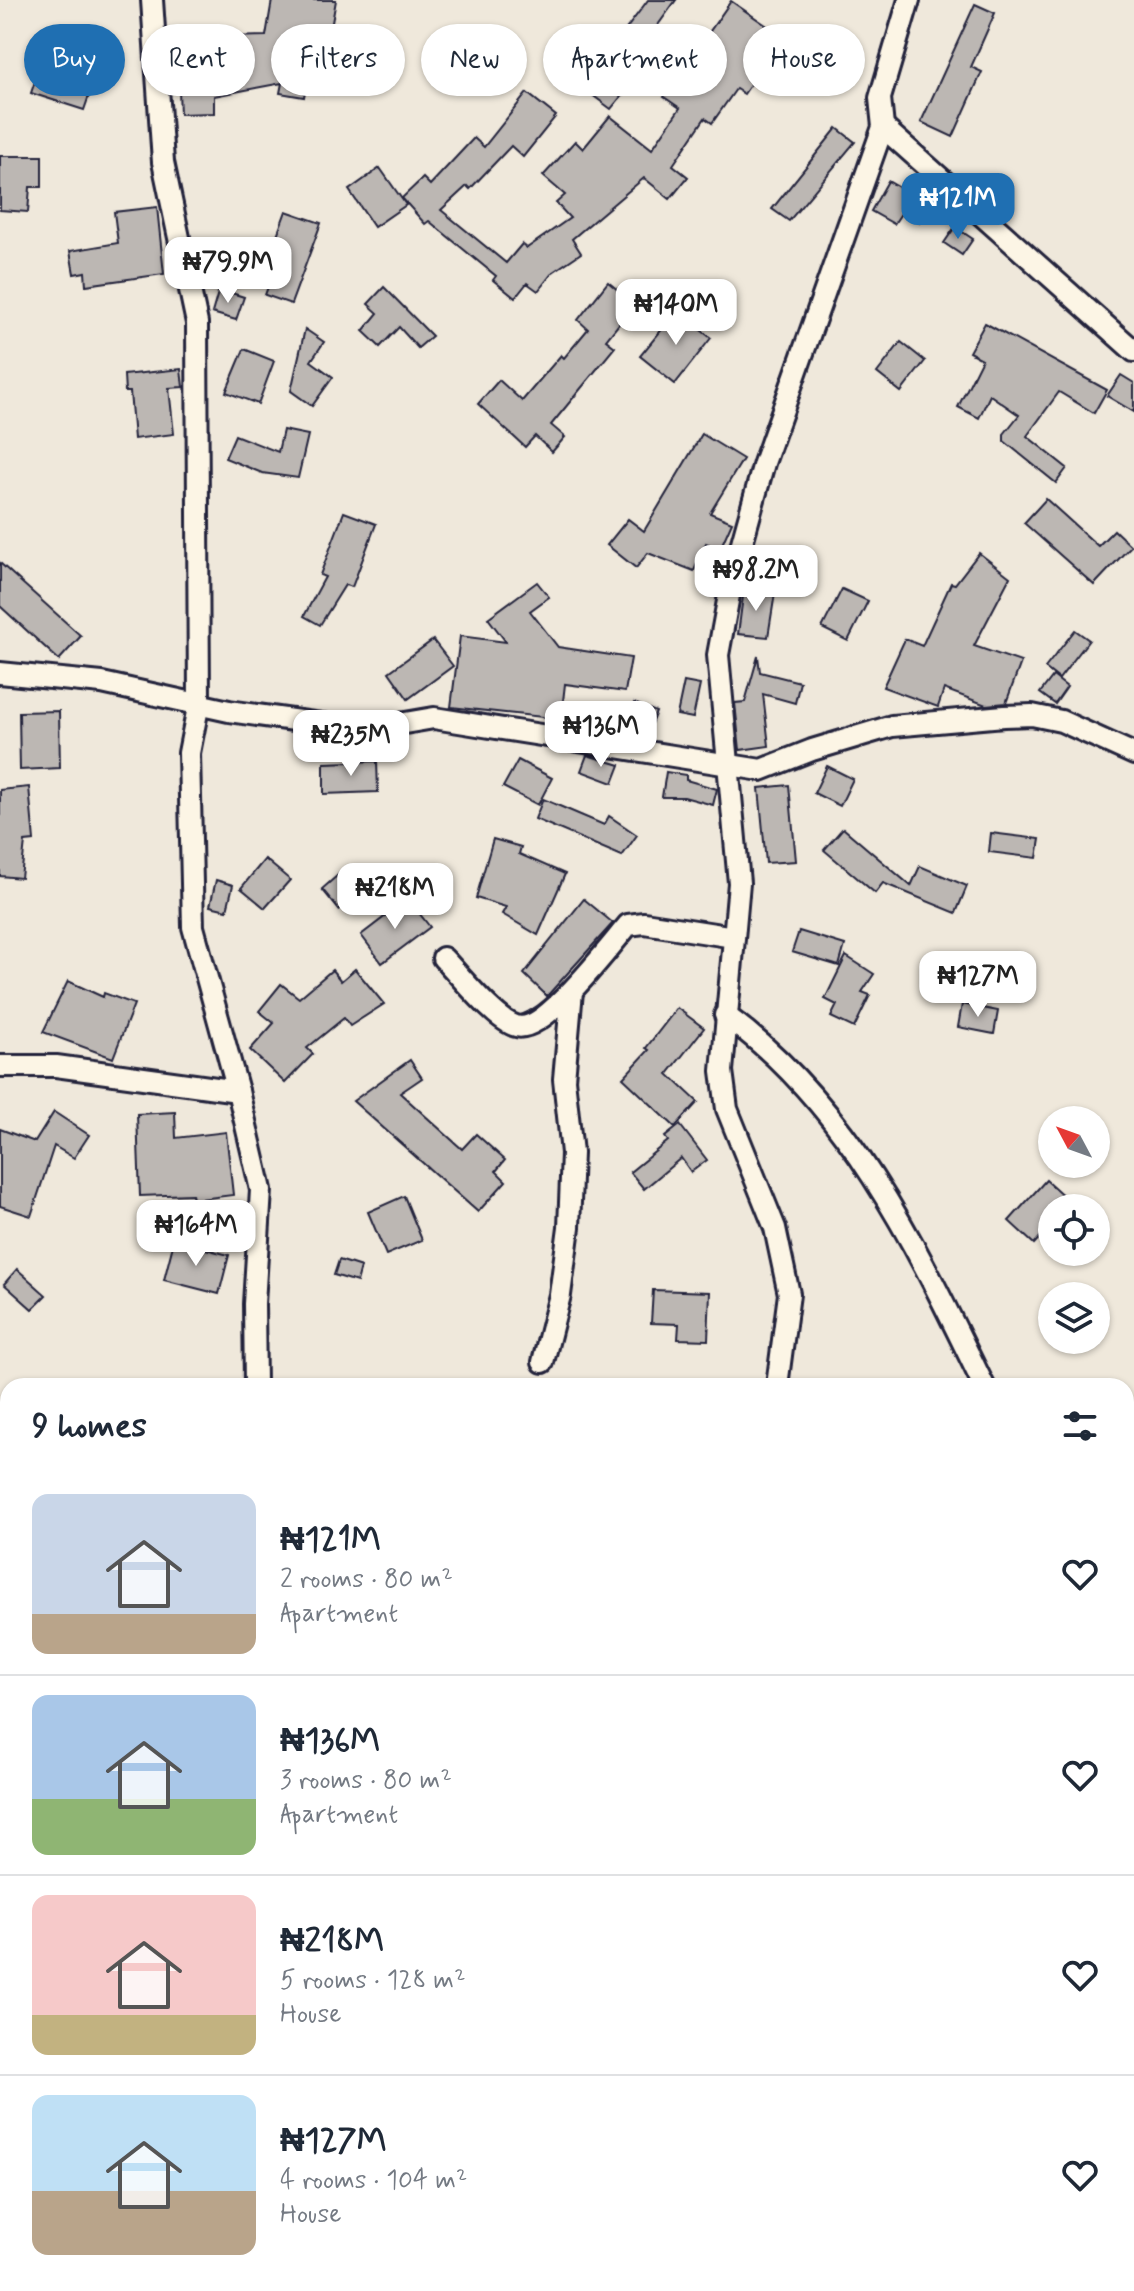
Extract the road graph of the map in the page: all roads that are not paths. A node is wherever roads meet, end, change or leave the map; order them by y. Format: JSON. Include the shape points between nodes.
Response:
{"nodes":[{"id":1,"x":152,"y":0,"type":"edge"},
{"id":2,"x":909,"y":0,"type":"edge"},
{"id":3,"x":883,"y":127,"type":"junction"},
{"id":4,"x":1134,"y":351,"type":"edge"},
{"id":5,"x":0,"y":673,"type":"edge"},
{"id":6,"x":199,"y":702,"type":"junction"},
{"id":7,"x":1134,"y":754,"type":"edge"},
{"id":8,"x":727,"y":767,"type":"junction"},
{"id":9,"x":734,"y":937,"type":"junction"},
{"id":10,"x":443,"y":958,"type":"dead end"},
{"id":11,"x":572,"y":991,"type":"junction"},
{"id":12,"x":725,"y":1015,"type":"junction"},
{"id":13,"x":0,"y":1066,"type":"edge"},
{"id":14,"x":238,"y":1091,"type":"junction"},
{"id":15,"x":543,"y":1362,"type":"dead end"},
{"id":16,"x":255,"y":1378,"type":"edge"},
{"id":17,"x":778,"y":1378,"type":"edge"},
{"id":18,"x":980,"y":1378,"type":"edge"}],
"edges":[{"from":1,"to":6,"type":"street","via":[[163,162],[197,323]]},
{"from":2,"to":3,"type":"street","via":[[880,98]]},
{"from":3,"to":4,"type":"street"},
{"from":3,"to":8,"type":"street","via":[[764,463],[732,579],[718,655]]},
{"from":5,"to":6,"type":"street","via":[[102,683]]},
{"from":6,"to":8,"type":"street","via":[[364,730],[434,718]]},
{"from":6,"to":14,"type":"street","via":[[189,753],[193,927]]},
{"from":7,"to":8,"type":"street","via":[[1061,721],[1032,715],[892,726],[761,770]]},
{"from":8,"to":9,"type":"street","via":[[739,883]]},
{"from":9,"to":11,"type":"street","via":[[628,925]]},
{"from":9,"to":12,"type":"street"},
{"from":10,"to":11,"type":"street","via":[[516,1027],[533,1026]]},
{"from":11,"to":15,"type":"street","via":[[564,1079],[572,1153],[569,1227],[560,1295]]},
{"from":12,"to":17,"type":"street","via":[[722,1071],[727,1109],[775,1228],[789,1294]]},
{"from":12,"to":18,"type":"street","via":[[777,1056],[820,1102],[883,1191]]},
{"from":13,"to":14,"type":"street","via":[[56,1066]]},
{"from":14,"to":16,"type":"street","via":[[261,1190]]}]}
